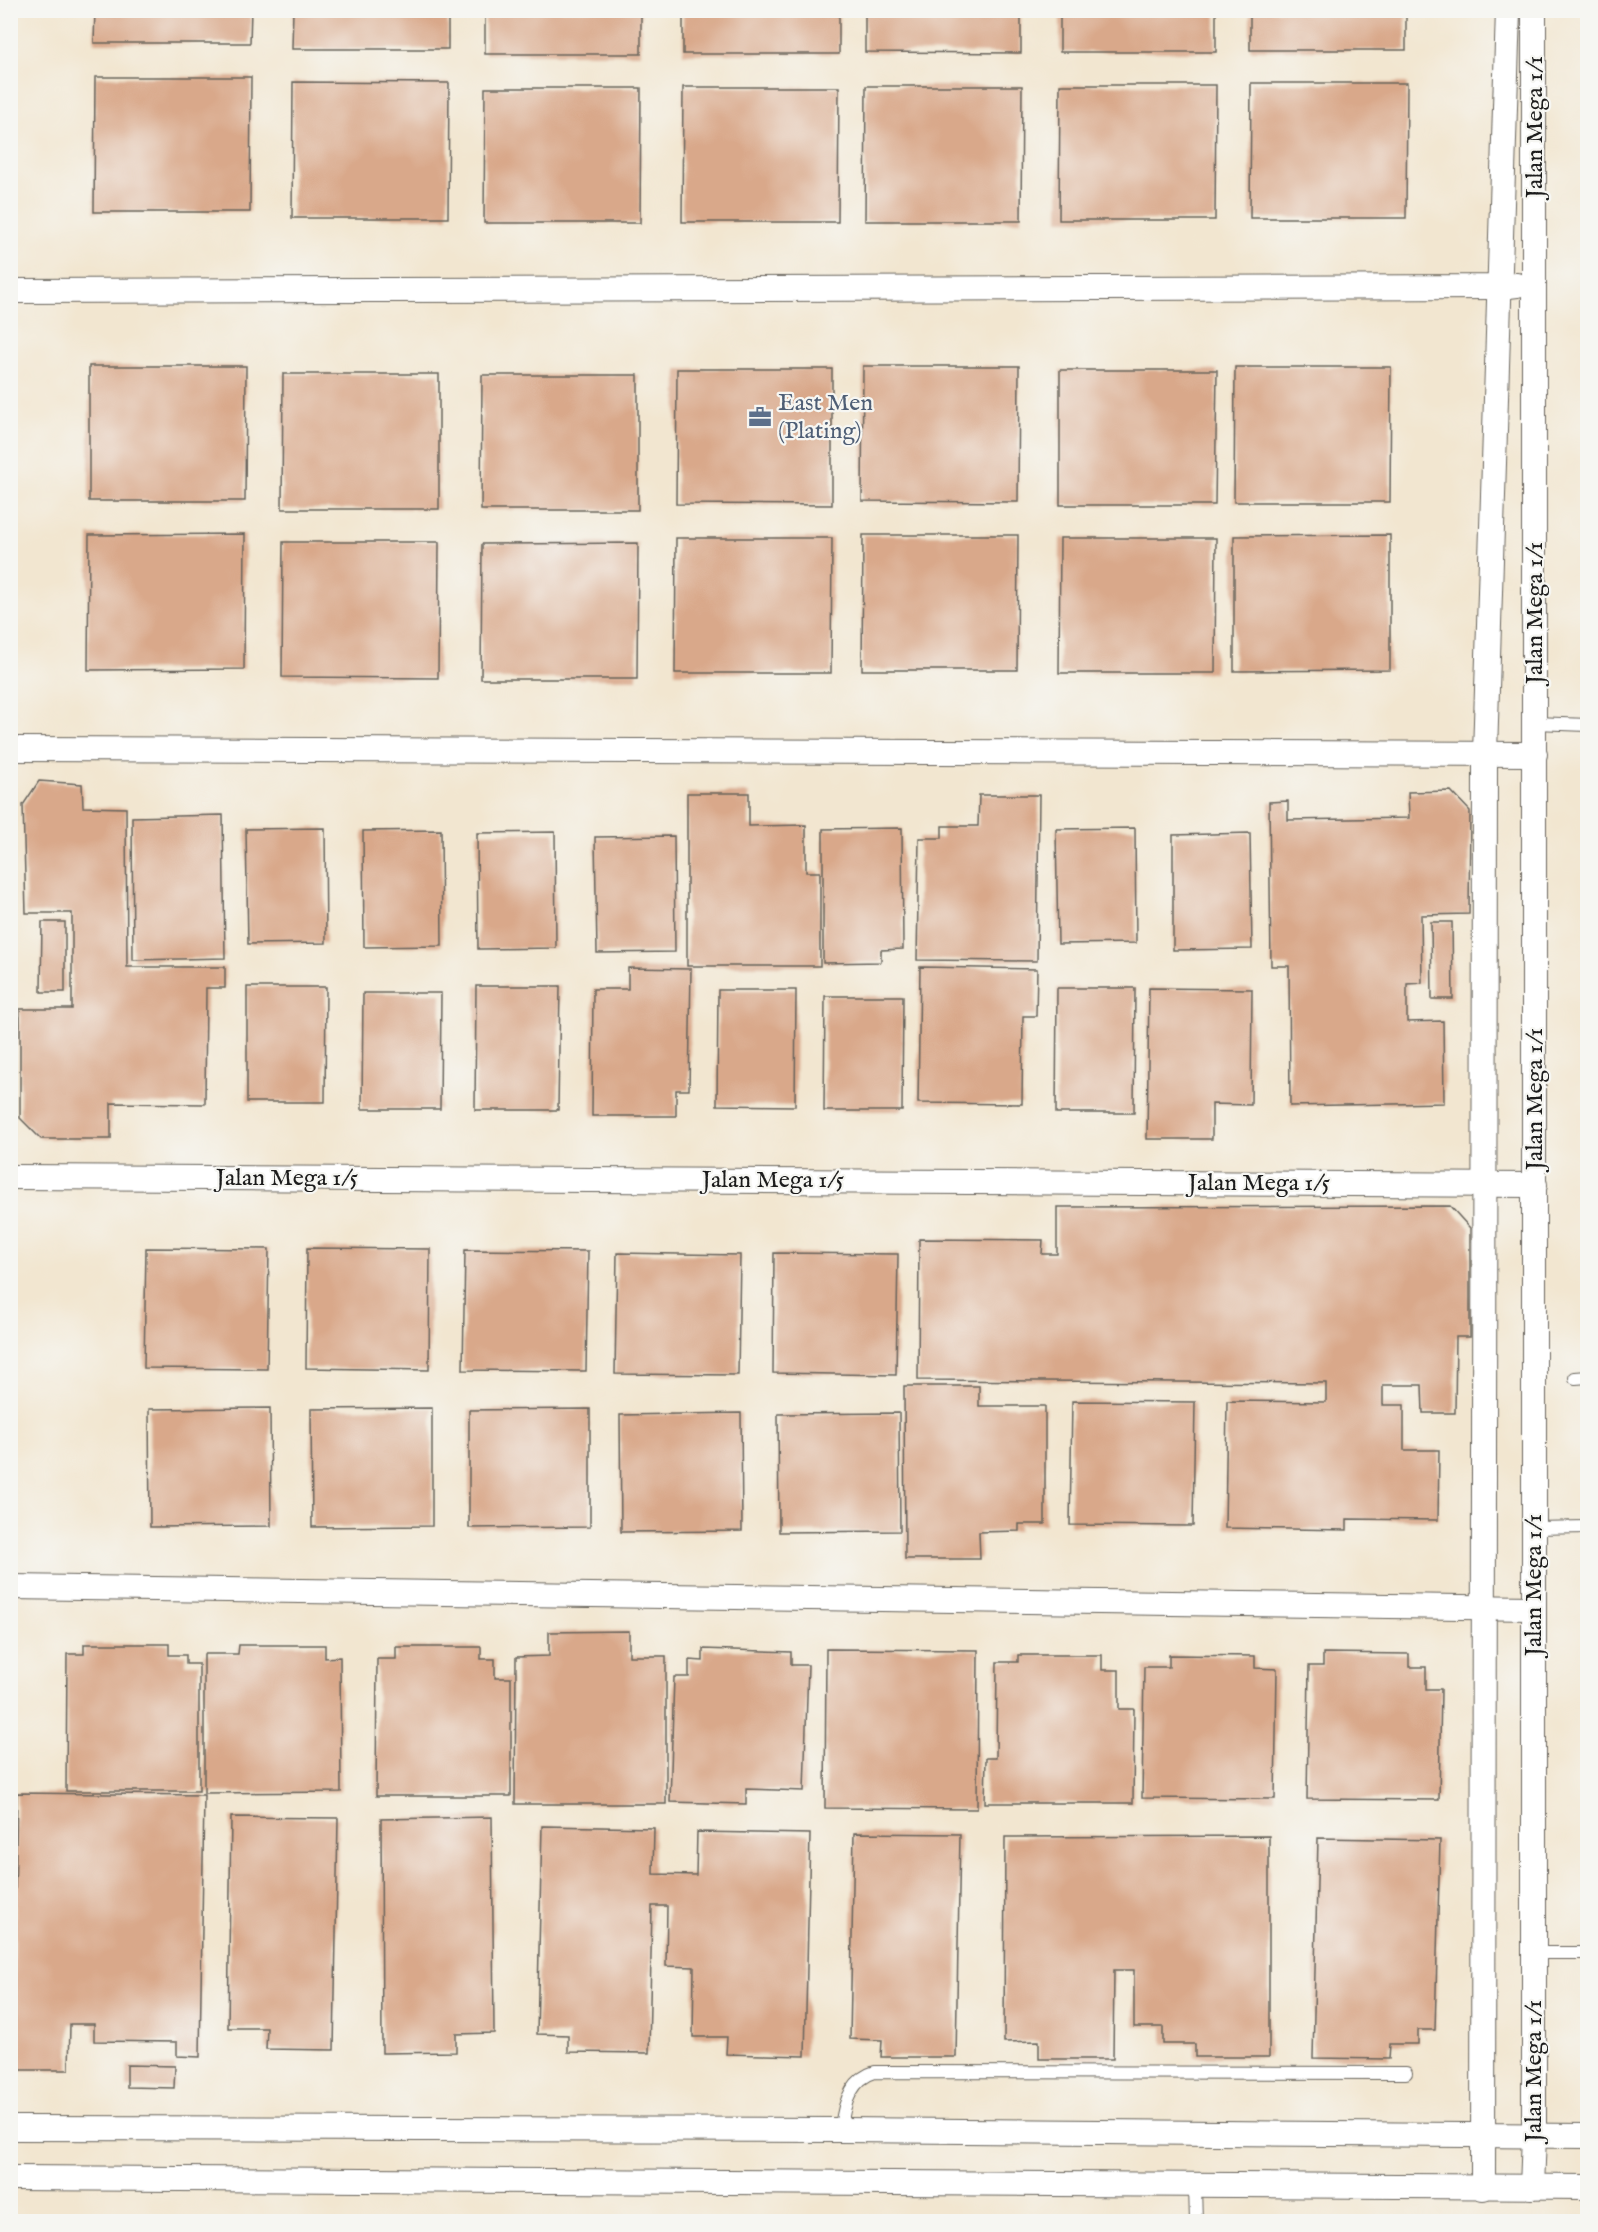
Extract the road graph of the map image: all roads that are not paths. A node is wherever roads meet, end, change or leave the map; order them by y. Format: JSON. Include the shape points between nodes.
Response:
{"nodes":[{"id":1,"x":1508,"y":10,"type":"edge"},
{"id":2,"x":1534,"y":10,"type":"edge"},
{"id":3,"x":1535,"y":283,"type":"junction"},
{"id":4,"x":1500,"y":287,"type":"junction"},
{"id":5,"x":10,"y":291,"type":"edge"},
{"id":6,"x":1535,"y":723,"type":"junction"},
{"id":7,"x":1587,"y":725,"type":"edge"},
{"id":8,"x":10,"y":749,"type":"edge"},
{"id":9,"x":1485,"y":754,"type":"junction"},
{"id":10,"x":1535,"y":754,"type":"junction"},
{"id":11,"x":10,"y":1177,"type":"edge"},
{"id":12,"x":1485,"y":1184,"type":"junction"},
{"id":13,"x":1534,"y":1185,"type":"junction"},
{"id":14,"x":1534,"y":1527,"type":"junction"},
{"id":15,"x":1587,"y":1527,"type":"edge"},
{"id":16,"x":10,"y":1587,"type":"edge"},
{"id":17,"x":1484,"y":1606,"type":"junction"},
{"id":18,"x":1534,"y":1608,"type":"junction"},
{"id":19,"x":1534,"y":1953,"type":"junction"},
{"id":20,"x":1587,"y":1953,"type":"edge"},
{"id":21,"x":1406,"y":2073,"type":"dead end"},
{"id":22,"x":10,"y":2128,"type":"edge"},
{"id":23,"x":841,"y":2130,"type":"junction"},
{"id":24,"x":1484,"y":2136,"type":"junction"},
{"id":25,"x":1534,"y":2136,"type":"junction"},
{"id":26,"x":1587,"y":2136,"type":"edge"},
{"id":27,"x":10,"y":2178,"type":"edge"},
{"id":28,"x":1195,"y":2186,"type":"junction"},
{"id":29,"x":1532,"y":2187,"type":"junction"},
{"id":30,"x":1587,"y":2187,"type":"edge"},
{"id":31,"x":1483,"y":2188,"type":"junction"},
{"id":32,"x":1196,"y":2222,"type":"edge"}],
"edges":[{"from":1,"to":4,"type":"street"},
{"from":2,"to":3,"type":"street","name":"Jalan Mega 1/1"},
{"from":3,"to":4,"type":"street"},
{"from":3,"to":6,"type":"street","name":"Jalan Mega 1/1"},
{"from":4,"to":5,"type":"street"},
{"from":4,"to":9,"type":"street"},
{"from":6,"to":7,"type":"lane"},
{"from":6,"to":10,"type":"street","name":"Jalan Mega 1/1"},
{"from":8,"to":9,"type":"street"},
{"from":9,"to":10,"type":"street"},
{"from":9,"to":12,"type":"street"},
{"from":10,"to":13,"type":"street","name":"Jalan Mega 1/1"},
{"from":11,"to":12,"type":"street","name":"Jalan Mega 1/5"},
{"from":12,"to":13,"type":"street","name":"Jalan Mega 1/5"},
{"from":12,"to":17,"type":"street"},
{"from":13,"to":14,"type":"street","name":"Jalan Mega 1/1"},
{"from":14,"to":15,"type":"lane"},
{"from":14,"to":18,"type":"street","name":"Jalan Mega 1/1"},
{"from":16,"to":17,"type":"street"},
{"from":17,"to":18,"type":"street"},
{"from":17,"to":24,"type":"street"},
{"from":18,"to":19,"type":"street","name":"Jalan Mega 1/1"},
{"from":19,"to":20,"type":"lane"},
{"from":19,"to":25,"type":"street","name":"Jalan Mega 1/1"},
{"from":21,"to":23,"type":"lane","via":[[875,2072],[858,2079],[845,2106]]},
{"from":22,"to":23,"type":"street"},
{"from":23,"to":24,"type":"street"},
{"from":24,"to":25,"type":"street"},
{"from":24,"to":31,"type":"street"},
{"from":25,"to":26,"type":"street"},
{"from":25,"to":29,"type":"street","name":"Jalan Mega 1/1"},
{"from":27,"to":28,"type":"street"},
{"from":28,"to":31,"type":"street"},
{"from":28,"to":32,"type":"lane"},
{"from":29,"to":30,"type":"street"},
{"from":29,"to":31,"type":"street"}]}
